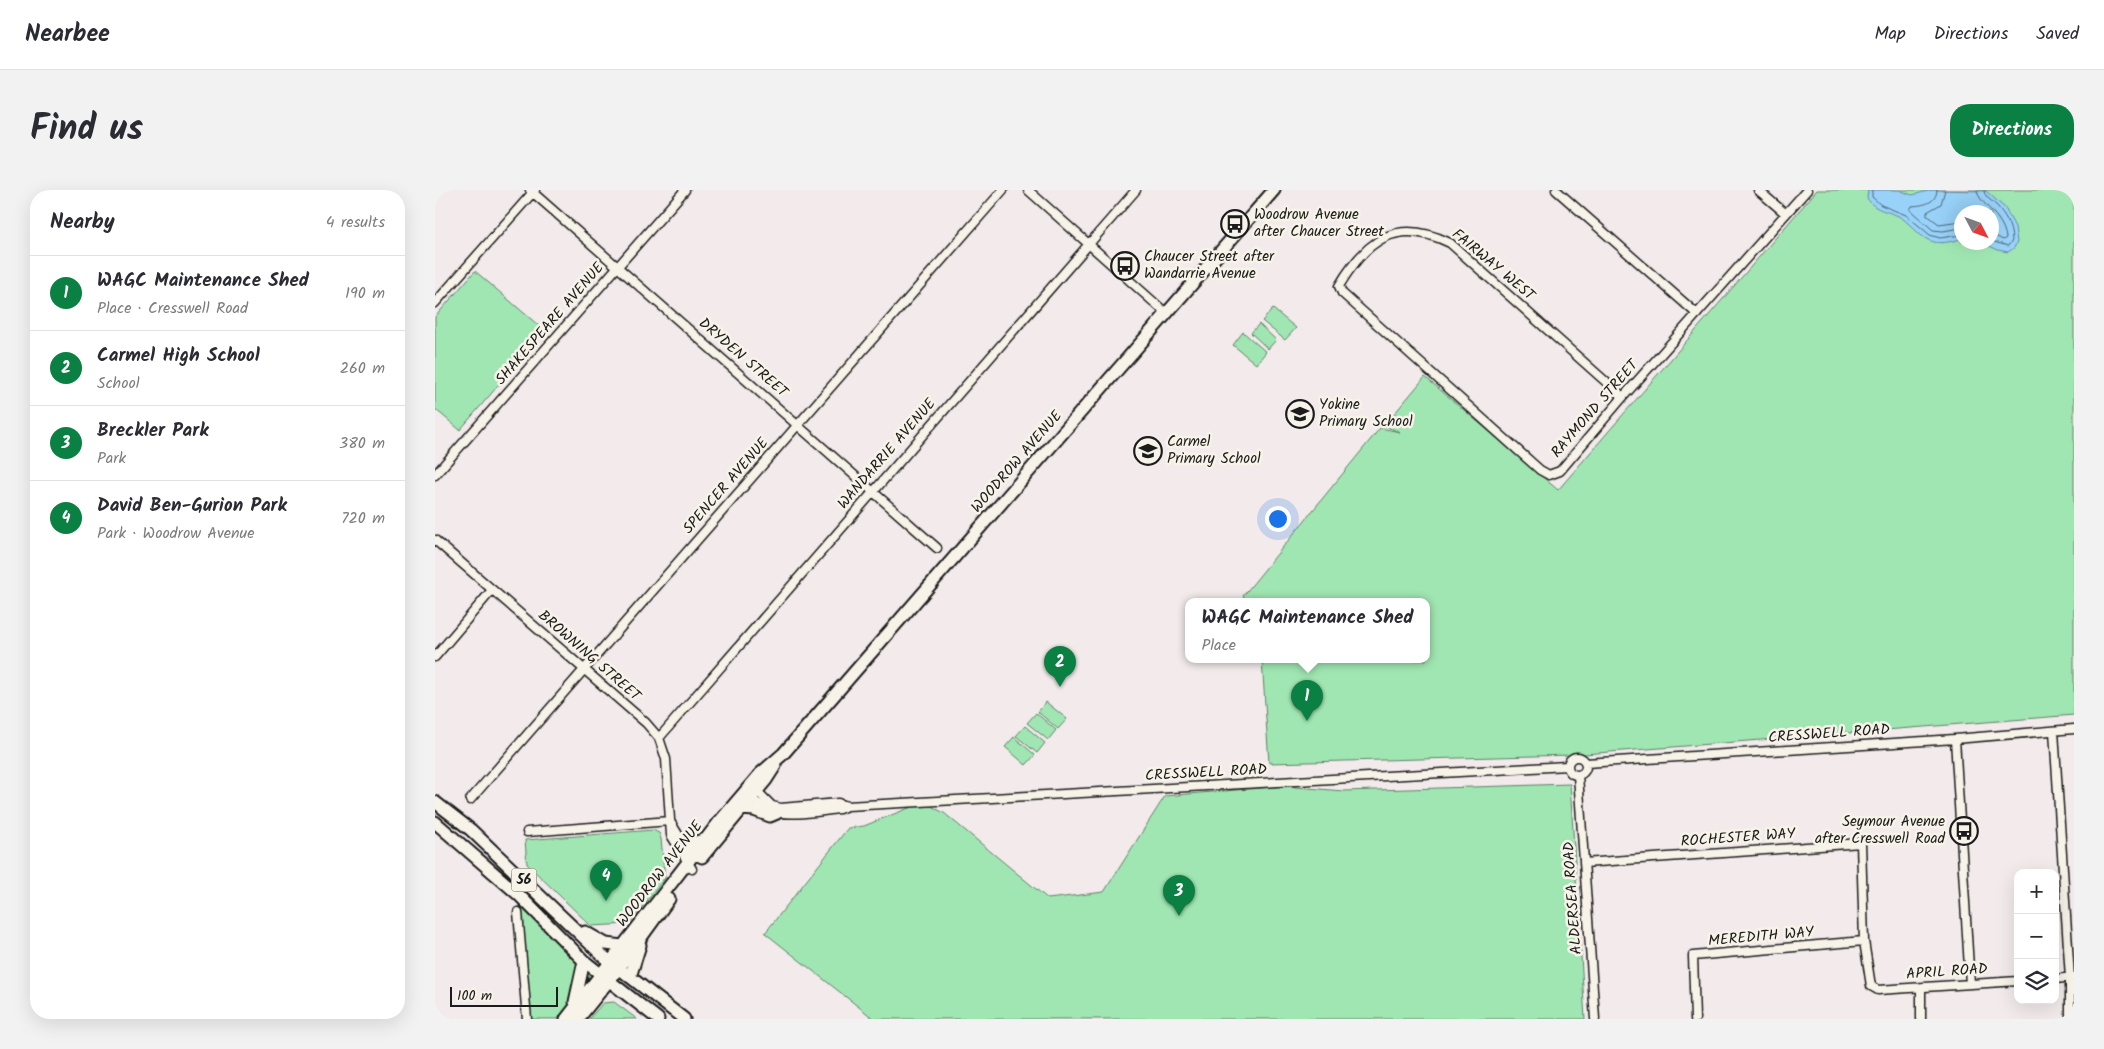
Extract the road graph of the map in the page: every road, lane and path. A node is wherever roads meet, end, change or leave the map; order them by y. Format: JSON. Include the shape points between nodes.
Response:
{"nodes":[{"id":1,"x":685,"y":190,"type":"edge"},
{"id":2,"x":1003,"y":190,"type":"edge"},
{"id":3,"x":1028,"y":190,"type":"edge"},
{"id":4,"x":1136,"y":190,"type":"edge"},
{"id":5,"x":1274,"y":190,"type":"edge"},
{"id":6,"x":1556,"y":190,"type":"edge"},
{"id":7,"x":1758,"y":190,"type":"edge"},
{"id":8,"x":1807,"y":190,"type":"edge"},
{"id":9,"x":532,"y":191,"type":"edge"},
{"id":10,"x":1786,"y":214,"type":"junction"},
{"id":11,"x":1088,"y":244,"type":"junction"},
{"id":12,"x":619,"y":267,"type":"junction"},
{"id":13,"x":1339,"y":286,"type":"joint"},
{"id":14,"x":435,"y":303,"type":"edge"},
{"id":15,"x":1166,"y":313,"type":"junction"},
{"id":16,"x":1697,"y":314,"type":"junction"},
{"id":17,"x":1623,"y":397,"type":"junction"},
{"id":18,"x":799,"y":425,"type":"junction"},
{"id":19,"x":435,"y":475,"type":"edge"},
{"id":20,"x":873,"y":491,"type":"junction"},
{"id":21,"x":435,"y":540,"type":"edge"},
{"id":22,"x":937,"y":548,"type":"dead end"},
{"id":23,"x":492,"y":590,"type":"junction"},
{"id":24,"x":435,"y":658,"type":"edge"},
{"id":25,"x":584,"y":670,"type":"junction"},
{"id":26,"x":2074,"y":729,"type":"edge"},
{"id":27,"x":2054,"y":731,"type":"junction"},
{"id":28,"x":659,"y":738,"type":"junction"},
{"id":29,"x":1955,"y":739,"type":"junction"},
{"id":30,"x":1586,"y":764,"type":"junction"},
{"id":31,"x":1567,"y":766,"type":"junction"},
{"id":32,"x":1579,"y":775,"type":"junction"},
{"id":33,"x":751,"y":791,"type":"junction"},
{"id":34,"x":470,"y":800,"type":"dead end"},
{"id":35,"x":435,"y":802,"type":"edge"},
{"id":36,"x":847,"y":806,"type":"junction"},
{"id":37,"x":741,"y":809,"type":"junction"},
{"id":38,"x":777,"y":813,"type":"junction"},
{"id":39,"x":670,"y":821,"type":"junction"},
{"id":40,"x":435,"y":822,"type":"edge"},
{"id":41,"x":527,"y":832,"type":"dead end"},
{"id":42,"x":706,"y":839,"type":"junction"},
{"id":43,"x":681,"y":840,"type":"junction"},
{"id":44,"x":693,"y":862,"type":"junction"},
{"id":45,"x":1584,"y":863,"type":"junction"},
{"id":46,"x":518,"y":912,"type":"dead end"},
{"id":47,"x":572,"y":926,"type":"junction"},
{"id":48,"x":642,"y":938,"type":"junction"},
{"id":49,"x":1864,"y":941,"type":"junction"},
{"id":50,"x":622,"y":946,"type":"junction"},
{"id":51,"x":585,"y":961,"type":"junction"},
{"id":52,"x":615,"y":964,"type":"junction"},
{"id":53,"x":605,"y":976,"type":"junction"},
{"id":54,"x":630,"y":977,"type":"junction"},
{"id":55,"x":2072,"y":978,"type":"edge"},
{"id":56,"x":2059,"y":979,"type":"edge"},
{"id":57,"x":2014,"y":981,"type":"edge"},
{"id":58,"x":1970,"y":984,"type":"junction"},
{"id":59,"x":1921,"y":988,"type":"junction"},
{"id":60,"x":1878,"y":990,"type":"joint"},
{"id":61,"x":572,"y":1016,"type":"edge"},
{"id":62,"x":527,"y":1019,"type":"edge"},
{"id":63,"x":658,"y":1019,"type":"edge"},
{"id":64,"x":684,"y":1019,"type":"edge"},
{"id":65,"x":1595,"y":1019,"type":"edge"},
{"id":66,"x":1695,"y":1019,"type":"edge"},
{"id":67,"x":1921,"y":1019,"type":"edge"},
{"id":68,"x":2070,"y":1019,"type":"edge"}],
"edges":[{"from":1,"to":12,"type":"street","name":"SHAKESPEARE AVENUE"},
{"from":2,"to":18,"type":"street","name":"SPENCER AVENUE"},
{"from":3,"to":11,"type":"street"},
{"from":4,"to":11,"type":"street","name":"WANDARRIE AVENUE"},
{"from":5,"to":15,"type":"main road","name":"WOODROW AVENUE"},
{"from":6,"to":16,"type":"street"},
{"from":7,"to":10,"type":"street"},
{"from":8,"to":10,"type":"street","name":"RAYMOND STREET"},
{"from":9,"to":12,"type":"street","name":"DRYDEN STREET"},
{"from":9,"to":14,"type":"street"},
{"from":10,"to":16,"type":"street","name":"RAYMOND STREET"},
{"from":11,"to":15,"type":"street"},
{"from":11,"to":20,"type":"street","name":"WANDARRIE AVENUE"},
{"from":12,"to":18,"type":"street","name":"DRYDEN STREET"},
{"from":12,"to":19,"type":"street","name":"SHAKESPEARE AVENUE"},
{"from":13,"to":17,"type":"street","name":"FAIRWAY WEST","via":[[1366,250],[1389,234],[1431,234],[1450,243]]},
{"from":13,"to":17,"type":"street","name":"RAYMOND STREET","via":[[1342,293],[1549,475],[1560,471]]},
{"from":15,"to":33,"type":"main road","name":"WOODROW AVENUE"},
{"from":16,"to":17,"type":"street","name":"RAYMOND STREET"},
{"from":18,"to":20,"type":"street","name":"DRYDEN STREET"},
{"from":18,"to":25,"type":"street","name":"SPENCER AVENUE"},
{"from":20,"to":22,"type":"street","name":"DRYDEN STREET"},
{"from":20,"to":28,"type":"street","name":"WANDARRIE AVENUE"},
{"from":21,"to":23,"type":"street","name":"BROWNING STREET"},
{"from":23,"to":24,"type":"street"},
{"from":23,"to":25,"type":"street","name":"BROWNING STREET"},
{"from":25,"to":28,"type":"street","name":"BROWNING STREET"},
{"from":25,"to":34,"type":"street","name":"SPENCER AVENUE"},
{"from":26,"to":27,"type":"street","name":"CRESSWELL ROAD"},
{"from":27,"to":29,"type":"street","name":"CRESSWELL ROAD"},
{"from":27,"to":55,"type":"street"},
{"from":28,"to":39,"type":"street","name":"BROWNING STREET","via":[[666,759]]},
{"from":29,"to":30,"type":"street","name":"CRESSWELL ROAD"},
{"from":29,"to":58,"type":"street"},
{"from":30,"to":31,"type":"street","name":"CRESSWELL ROAD","via":[[1575,756]]},
{"from":30,"to":32,"type":"street","via":[[1585,771]]},
{"from":31,"to":32,"type":"street","via":[[1572,774]]},
{"from":31,"to":36,"type":"street","name":"CRESSWELL ROAD"},
{"from":32,"to":45,"type":"street","name":"ALDERSEA ROAD"},
{"from":33,"to":36,"type":"street","name":"CRESSWELL ROAD","via":[[772,806],[781,808],[838,803]]},
{"from":33,"to":37,"type":"main road","name":"WOODROW AVENUE"},
{"from":33,"to":38,"type":"street","via":[[763,808]]},
{"from":33,"to":42,"type":"main road","name":"WOODROW AVENUE"},
{"from":35,"to":47,"type":"main road","number":"56","via":[[471,830]]},
{"from":36,"to":38,"type":"street","name":"CRESSWELL ROAD"},
{"from":37,"to":38,"type":"main road","via":[[770,816]]},
{"from":37,"to":44,"type":"main road","name":"WOODROW AVENUE"},
{"from":39,"to":41,"type":"street"},
{"from":39,"to":43,"type":"street","name":"BROWNING STREET"},
{"from":39,"to":44,"type":"street","name":"BROWNING STREET","via":[[671,835]]},
{"from":40,"to":51,"type":"main road","number":"56","via":[[518,894]]},
{"from":42,"to":43,"type":"main road","via":[[693,843]]},
{"from":42,"to":44,"type":"main road","name":"WOODROW AVENUE"},
{"from":43,"to":44,"type":"street","name":"BROWNING STREET"},
{"from":44,"to":48,"type":"main road","name":"WOODROW AVENUE"},
{"from":44,"to":50,"type":"main road","name":"WOODROW AVENUE"},
{"from":45,"to":49,"type":"street","name":"ROCHESTER WAY","via":[[1861,843]]},
{"from":45,"to":65,"type":"street","name":"ALDERSEA ROAD"},
{"from":46,"to":62,"type":"street"},
{"from":47,"to":50,"type":"main road","via":[[601,942]]},
{"from":47,"to":52,"type":"main road","number":"56"},
{"from":48,"to":52,"type":"main road","name":"WOODROW AVENUE"},
{"from":48,"to":54,"type":"main road"},
{"from":49,"to":60,"type":"street","name":"ROCHESTER WAY","via":[[1871,986]]},
{"from":49,"to":66,"type":"street","name":"MEREDITH WAY","via":[[1693,956]]},
{"from":50,"to":52,"type":"main road","name":"WOODROW AVENUE"},
{"from":51,"to":53,"type":"main road","number":"56"},
{"from":51,"to":61,"type":"main road"},
{"from":52,"to":53,"type":"main road","name":"WOODROW AVENUE"},
{"from":52,"to":54,"type":"main road","number":"56"},
{"from":53,"to":61,"type":"main road","name":"WOODROW AVENUE"},
{"from":53,"to":63,"type":"main road","number":"56"},
{"from":54,"to":64,"type":"main road","number":"56"},
{"from":55,"to":56,"type":"street"},
{"from":55,"to":68,"type":"street"},
{"from":57,"to":58,"type":"street","name":"APRIL ROAD"},
{"from":58,"to":59,"type":"street","name":"APRIL ROAD"},
{"from":59,"to":60,"type":"street","name":"APRIL ROAD"},
{"from":59,"to":67,"type":"street"}]}
